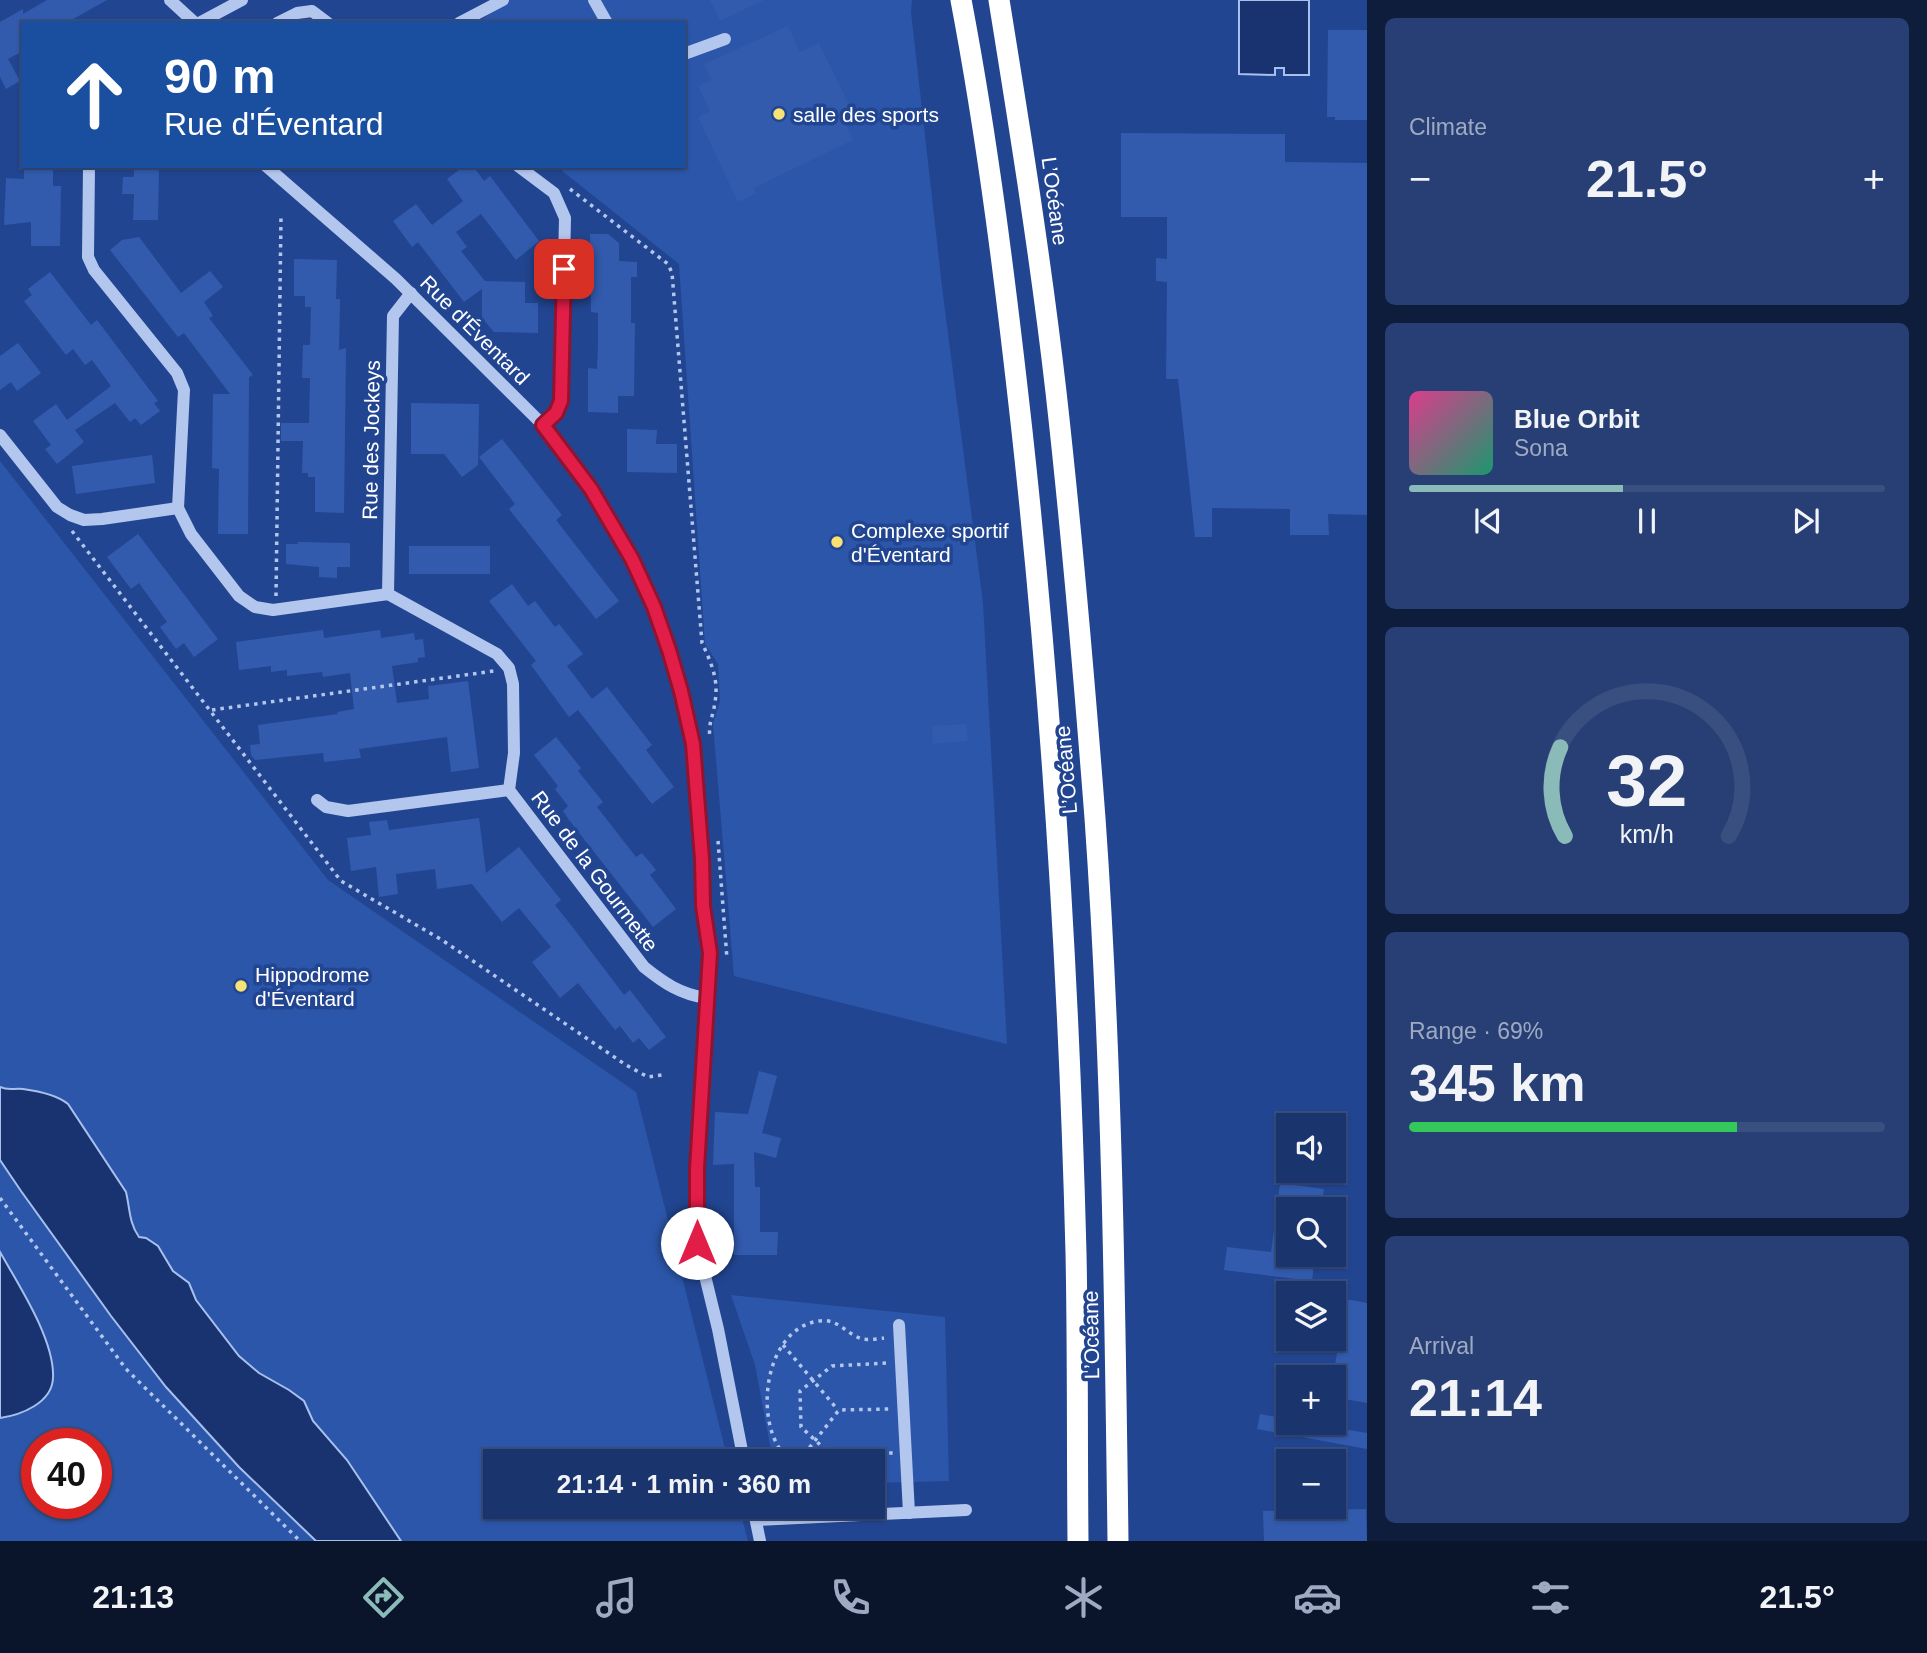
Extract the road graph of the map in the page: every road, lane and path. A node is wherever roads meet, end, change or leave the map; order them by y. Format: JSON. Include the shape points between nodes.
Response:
{"nodes":[{"id":1,"x":170,"y":0,"type":"edge"},
{"id":2,"x":242,"y":0,"type":"edge"},
{"id":3,"x":304,"y":0,"type":"edge"},
{"id":4,"x":503,"y":0,"type":"edge"},
{"id":5,"x":594,"y":0,"type":"edge"},
{"id":6,"x":961,"y":0,"type":"edge"},
{"id":7,"x":999,"y":0,"type":"edge"},
{"id":8,"x":312,"y":11,"type":"junction"},
{"id":9,"x":195,"y":21,"type":"edge"},
{"id":10,"x":201,"y":21,"type":"edge"},
{"id":11,"x":281,"y":21,"type":"edge"},
{"id":12,"x":325,"y":21,"type":"edge"},
{"id":13,"x":464,"y":21,"type":"edge"},
{"id":14,"x":606,"y":21,"type":"edge"},
{"id":15,"x":725,"y":39,"type":"dead end"},
{"id":16,"x":686,"y":53,"type":"edge"},
{"id":17,"x":89,"y":168,"type":"edge"},
{"id":18,"x":268,"y":168,"type":"edge"},
{"id":19,"x":520,"y":168,"type":"edge"},
{"id":20,"x":562,"y":183,"type":"dead end"},
{"id":21,"x":281,"y":216,"type":"dead end"},
{"id":22,"x":411,"y":293,"type":"junction"},
{"id":23,"x":543,"y":425,"type":"junction"},
{"id":24,"x":0,"y":435,"type":"edge"},
{"id":25,"x":178,"y":508,"type":"junction"},
{"id":26,"x":72,"y":528,"type":"dead end"},
{"id":27,"x":388,"y":594,"type":"junction"},
{"id":28,"x":276,"y":602,"type":"dead end"},
{"id":29,"x":499,"y":671,"type":"dead end"},
{"id":30,"x":212,"y":710,"type":"junction"},
{"id":31,"x":710,"y":751,"type":"dead end"},
{"id":32,"x":509,"y":790,"type":"junction"},
{"id":33,"x":317,"y":800,"type":"dead end"},
{"id":34,"x":297,"y":810,"type":"dead end"},
{"id":35,"x":291,"y":817,"type":"junction"},
{"id":36,"x":718,"y":833,"type":"dead end"},
{"id":37,"x":726,"y":962,"type":"dead end"},
{"id":38,"x":706,"y":998,"type":"junction"},
{"id":39,"x":662,"y":1075,"type":"dead end"},
{"id":40,"x":0,"y":1198,"type":"edge"},
{"id":41,"x":899,"y":1325,"type":"dead end"},
{"id":42,"x":900,"y":1338,"type":"junction"},
{"id":43,"x":783,"y":1345,"type":"junction"},
{"id":44,"x":901,"y":1363,"type":"junction"},
{"id":45,"x":813,"y":1380,"type":"junction"},
{"id":46,"x":903,"y":1409,"type":"junction"},
{"id":47,"x":839,"y":1410,"type":"junction"},
{"id":48,"x":815,"y":1440,"type":"junction"},
{"id":49,"x":742,"y":1449,"type":"edge"},
{"id":50,"x":778,"y":1449,"type":"edge"},
{"id":51,"x":808,"y":1449,"type":"edge"},
{"id":52,"x":906,"y":1453,"type":"junction"},
{"id":53,"x":966,"y":1510,"type":"dead end"},
{"id":54,"x":885,"y":1513,"type":"edge"},
{"id":55,"x":909,"y":1513,"type":"junction"},
{"id":56,"x":756,"y":1519,"type":"edge"},
{"id":57,"x":300,"y":1541,"type":"edge"},
{"id":58,"x":760,"y":1541,"type":"edge"},
{"id":59,"x":1078,"y":1541,"type":"edge"},
{"id":60,"x":1118,"y":1541,"type":"edge"}],
"edges":[{"from":1,"to":9,"type":"street"},
{"from":2,"to":10,"type":"street"},
{"from":3,"to":8,"type":"street"},
{"from":4,"to":13,"type":"street"},
{"from":5,"to":14,"type":"street"},
{"from":6,"to":59,"type":"highway","name":"L’Océane","via":[[1014,363],[1052,768],[1076,1255]]},
{"from":7,"to":60,"type":"highway","name":"L’Océane","via":[[1056,394],[1095,820],[1114,1253]]},
{"from":8,"to":11,"type":"street"},
{"from":8,"to":12,"type":"street"},
{"from":15,"to":16,"type":"street"},
{"from":17,"to":25,"type":"street","via":[[88,257],[177,373],[184,390]]},
{"from":18,"to":22,"type":"street","name":"Rue d'Éventard"},
{"from":19,"to":23,"type":"street","via":[[554,193],[565,218],[561,401]]},
{"from":20,"to":31,"type":"path","via":[[668,264],[672,273],[702,643],[714,669],[716,701],[708,724]]},
{"from":21,"to":28,"type":"path"},
{"from":22,"to":23,"type":"street","name":"Rue d'Éventard"},
{"from":22,"to":27,"type":"street","name":"Rue des Jockeys","via":[[393,316]]},
{"from":23,"to":38,"type":"street","name":"Rue d'Éventard","via":[[591,489],[632,559],[654,607],[681,691],[694,757],[710,953]]},
{"from":24,"to":25,"type":"street","via":[[57,507],[70,515],[102,519]]},
{"from":25,"to":27,"type":"street","via":[[191,534],[239,596],[255,607],[273,610]]},
{"from":26,"to":30,"type":"path","via":[[72,534]]},
{"from":27,"to":32,"type":"street","name":"Rue de la Gourmette","via":[[497,654],[509,668],[514,753]]},
{"from":29,"to":30,"type":"path"},
{"from":30,"to":35,"type":"path"},
{"from":32,"to":33,"type":"street","via":[[348,811]]},
{"from":32,"to":38,"type":"street","name":"Rue de la Gourmette","via":[[644,967],[670,988]]},
{"from":34,"to":35,"type":"path"},
{"from":35,"to":39,"type":"path","via":[[341,881],[442,940],[626,1065],[648,1076]]},
{"from":36,"to":37,"type":"path"},
{"from":38,"to":49,"type":"street","name":"Rue d'Éventard","via":[[697,1243]]},
{"from":40,"to":57,"type":"path","via":[[126,1369]]},
{"from":41,"to":42,"type":"street"},
{"from":42,"to":43,"type":"path","via":[[862,1339],[835,1321],[820,1320],[803,1325]]},
{"from":42,"to":44,"type":"street"},
{"from":43,"to":45,"type":"path"},
{"from":43,"to":50,"type":"path","via":[[770,1375],[768,1399]]},
{"from":44,"to":45,"type":"path","via":[[832,1366]]},
{"from":44,"to":46,"type":"street"},
{"from":45,"to":47,"type":"path"},
{"from":45,"to":48,"type":"path","via":[[800,1391],[801,1427]]},
{"from":46,"to":47,"type":"path"},
{"from":46,"to":52,"type":"street"},
{"from":47,"to":48,"type":"path"},
{"from":48,"to":51,"type":"path"},
{"from":48,"to":52,"type":"path","via":[[830,1454]]},
{"from":52,"to":55,"type":"street"},
{"from":53,"to":55,"type":"street"},
{"from":54,"to":55,"type":"street"},
{"from":56,"to":58,"type":"street"}]}
